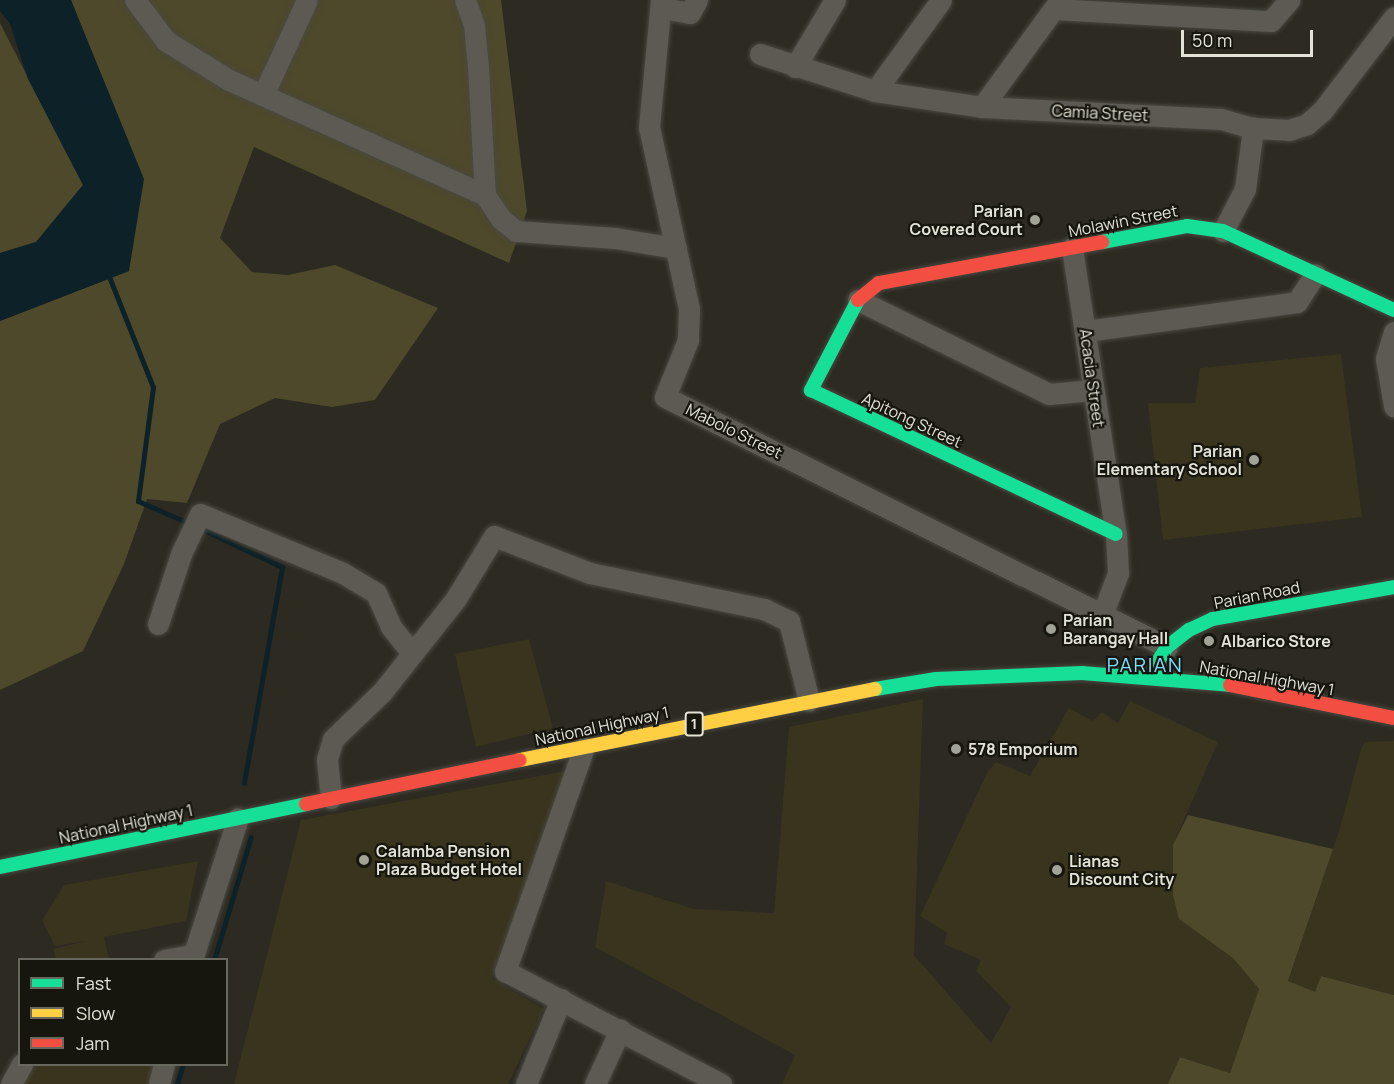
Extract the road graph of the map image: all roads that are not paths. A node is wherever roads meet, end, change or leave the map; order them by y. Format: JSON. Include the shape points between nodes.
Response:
{"nodes":[{"id":1,"x":135,"y":0,"type":"edge"},
{"id":2,"x":307,"y":0,"type":"edge"},
{"id":3,"x":465,"y":0,"type":"edge"},
{"id":4,"x":697,"y":0,"type":"edge"},
{"id":5,"x":835,"y":0,"type":"edge"},
{"id":6,"x":940,"y":0,"type":"edge"},
{"id":7,"x":1289,"y":0,"type":"edge"},
{"id":8,"x":661,"y":4,"type":"edge"},
{"id":9,"x":1057,"y":4,"type":"edge"},
{"id":10,"x":1394,"y":17,"type":"edge"},
{"id":11,"x":759,"y":54,"type":"dead end"},
{"id":12,"x":795,"y":67,"type":"junction"},
{"id":13,"x":875,"y":91,"type":"junction"},
{"id":14,"x":264,"y":93,"type":"junction"},
{"id":15,"x":981,"y":107,"type":"junction"},
{"id":16,"x":1253,"y":128,"type":"junction"},
{"id":17,"x":485,"y":195,"type":"junction"},
{"id":18,"x":1222,"y":231,"type":"junction"},
{"id":19,"x":676,"y":248,"type":"junction"},
{"id":20,"x":1072,"y":248,"type":"junction"},
{"id":21,"x":1315,"y":274,"type":"junction"},
{"id":22,"x":879,"y":283,"type":"joint"},
{"id":23,"x":858,"y":300,"type":"junction"},
{"id":24,"x":1394,"y":310,"type":"edge"},
{"id":25,"x":1086,"y":331,"type":"junction"},
{"id":26,"x":1394,"y":332,"type":"edge"},
{"id":27,"x":1093,"y":390,"type":"junction"},
{"id":28,"x":1394,"y":406,"type":"edge"},
{"id":29,"x":1116,"y":534,"type":"junction"},
{"id":30,"x":1394,"y":587,"type":"edge"},
{"id":31,"x":1103,"y":612,"type":"junction"},
{"id":32,"x":158,"y":624,"type":"dead end"},
{"id":33,"x":1167,"y":647,"type":"junction"},
{"id":34,"x":412,"y":653,"type":"junction"},
{"id":35,"x":1155,"y":678,"type":"junction"},
{"id":36,"x":808,"y":701,"type":"junction"},
{"id":37,"x":1394,"y":718,"type":"edge"},
{"id":38,"x":584,"y":747,"type":"junction"},
{"id":39,"x":331,"y":798,"type":"junction"},
{"id":40,"x":238,"y":818,"type":"junction"},
{"id":41,"x":0,"y":867,"type":"edge"},
{"id":42,"x":193,"y":957,"type":"edge"},
{"id":43,"x":561,"y":999,"type":"junction"},
{"id":44,"x":620,"y":1030,"type":"junction"},
{"id":45,"x":164,"y":1066,"type":"edge"},
{"id":46,"x":159,"y":1084,"type":"edge"},
{"id":47,"x":526,"y":1084,"type":"edge"},
{"id":48,"x":595,"y":1084,"type":"edge"},
{"id":49,"x":721,"y":1084,"type":"edge"}],
"edges":[{"from":1,"to":14,"type":"street","via":[[166,41],[229,80]]},
{"from":2,"to":14,"type":"street"},
{"from":3,"to":17,"type":"street","via":[[474,26]]},
{"from":4,"to":8,"type":"street","via":[[690,13]]},
{"from":5,"to":12,"type":"street"},
{"from":6,"to":13,"type":"street"},
{"from":7,"to":9,"type":"street","via":[[1272,21]]},
{"from":8,"to":19,"type":"street","name":"Mabolo Street","via":[[649,128]]},
{"from":9,"to":15,"type":"street"},
{"from":10,"to":16,"type":"street","name":"Camia Street","via":[[1351,76],[1307,124],[1289,130]]},
{"from":11,"to":12,"type":"street","name":"Camia Street"},
{"from":12,"to":13,"type":"street","name":"Camia Street"},
{"from":13,"to":15,"type":"street","name":"Camia Street"},
{"from":14,"to":17,"type":"street"},
{"from":15,"to":16,"type":"street","name":"Camia Street","via":[[1221,119]]},
{"from":16,"to":18,"type":"street","via":[[1245,189]]},
{"from":17,"to":19,"type":"street","via":[[501,219],[516,231],[615,238]]},
{"from":18,"to":20,"type":"main road","name":"Molawin Street","via":[[1187,226]]},
{"from":18,"to":21,"type":"main road","name":"Molawin Street"},
{"from":19,"to":31,"type":"street","name":"Mabolo Street","via":[[689,309],[688,340],[665,397]]},
{"from":20,"to":22,"type":"main road","name":"Molawin Street"},
{"from":20,"to":25,"type":"street","name":"Acacia Street"},
{"from":21,"to":24,"type":"main road","name":"Molawin Street"},
{"from":21,"to":25,"type":"street","via":[[1297,302]]},
{"from":22,"to":23,"type":"main road","name":"Apitong Street"},
{"from":23,"to":27,"type":"street","via":[[1049,394]]},
{"from":23,"to":29,"type":"main road","name":"Apitong Street","via":[[811,390]]},
{"from":25,"to":27,"type":"street","name":"Acacia Street"},
{"from":26,"to":28,"type":"street","via":[[1386,359]]},
{"from":27,"to":29,"type":"street","name":"Acacia Street"},
{"from":29,"to":31,"type":"street","name":"Acacia Street","via":[[1118,573]]},
{"from":30,"to":33,"type":"main road","name":"Parian Road","via":[[1213,619],[1189,630]]},
{"from":31,"to":33,"type":"street","name":"Mabolo Street"},
{"from":32,"to":34,"type":"street","via":[[181,554],[200,514],[341,572],[376,593],[391,627]]},
{"from":33,"to":35,"type":"main road","via":[[1157,663]]},
{"from":34,"to":36,"type":"street","via":[[455,600],[494,536],[590,573],[764,609],[789,621]]},
{"from":34,"to":39,"type":"street","via":[[382,692],[333,739],[327,759]]},
{"from":35,"to":36,"type":"main road","name":"National Highway 1","number":"1","via":[[1082,673],[948,678]]},
{"from":35,"to":37,"type":"main road","name":"National Highway 1","number":"1","via":[[1230,685]]},
{"from":36,"to":38,"type":"main road","name":"National Highway 1","number":"1"},
{"from":38,"to":39,"type":"main road","name":"National Highway 1","number":"1"},
{"from":38,"to":43,"type":"street","via":[[505,970]]},
{"from":39,"to":40,"type":"main road","name":"National Highway 1","number":"1"},
{"from":40,"to":41,"type":"main road","name":"National Highway 1","number":"1"},
{"from":40,"to":42,"type":"street"},
{"from":43,"to":44,"type":"street"},
{"from":43,"to":47,"type":"street"},
{"from":44,"to":48,"type":"street"},
{"from":44,"to":49,"type":"street"},
{"from":45,"to":46,"type":"street"}]}
